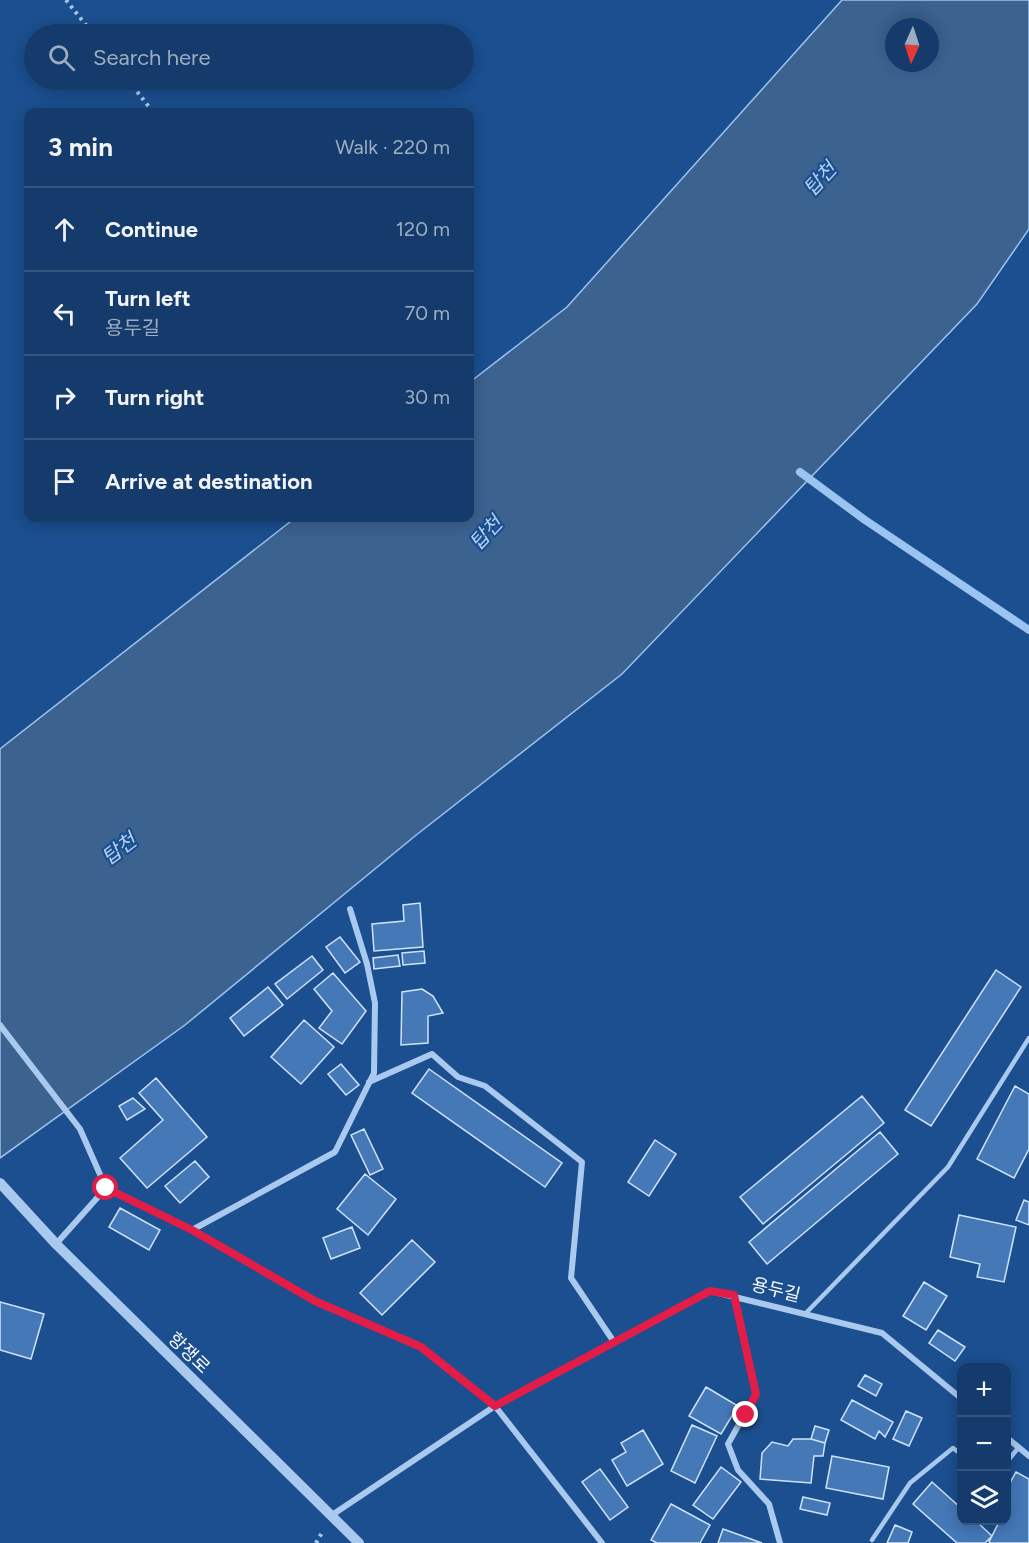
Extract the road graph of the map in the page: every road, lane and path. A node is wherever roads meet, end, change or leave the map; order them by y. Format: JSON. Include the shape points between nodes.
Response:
{"nodes":[{"id":1,"x":66,"y":0,"type":"edge"},
{"id":2,"x":85,"y":24,"type":"edge"},
{"id":3,"x":136,"y":90,"type":"edge"},
{"id":4,"x":150,"y":108,"type":"edge"},
{"id":5,"x":350,"y":909,"type":"dead end"},
{"id":6,"x":0,"y":1025,"type":"edge"},
{"id":7,"x":1029,"y":1038,"type":"edge"},
{"id":8,"x":369,"y":1082,"type":"junction"},
{"id":9,"x":0,"y":1183,"type":"edge"},
{"id":10,"x":106,"y":1188,"type":"junction"},
{"id":11,"x":192,"y":1230,"type":"junction"},
{"id":12,"x":56,"y":1244,"type":"junction"},
{"id":13,"x":734,"y":1295,"type":"junction"},
{"id":14,"x":806,"y":1313,"type":"junction"},
{"id":15,"x":614,"y":1342,"type":"junction"},
{"id":16,"x":957,"y":1395,"type":"edge"},
{"id":17,"x":495,"y":1406,"type":"junction"},
{"id":18,"x":1011,"y":1441,"type":"edge"},
{"id":19,"x":1019,"y":1447,"type":"junction"},
{"id":20,"x":957,"y":1451,"type":"edge"},
{"id":21,"x":1029,"y":1456,"type":"edge"},
{"id":22,"x":1011,"y":1457,"type":"edge"},
{"id":23,"x":332,"y":1515,"type":"junction"},
{"id":24,"x":872,"y":1540,"type":"dead end"},
{"id":25,"x":359,"y":1543,"type":"edge"},
{"id":26,"x":602,"y":1543,"type":"edge"},
{"id":27,"x":780,"y":1543,"type":"edge"}],
"edges":[{"from":1,"to":2,"type":"path"},
{"from":3,"to":4,"type":"path"},
{"from":5,"to":8,"type":"street","via":[[375,1003],[374,1073]]},
{"from":6,"to":10,"type":"street","via":[[80,1129]]},
{"from":7,"to":14,"type":"lane","via":[[948,1167]]},
{"from":8,"to":11,"type":"street","via":[[334,1152]]},
{"from":8,"to":15,"type":"street","via":[[432,1054],[458,1077],[485,1086],[582,1162],[571,1278]]},
{"from":9,"to":12,"type":"street","name":"항쟁로"},
{"from":10,"to":11,"type":"street"},
{"from":10,"to":12,"type":"street"},
{"from":11,"to":17,"type":"street","via":[[315,1301],[421,1347]]},
{"from":12,"to":23,"type":"street","name":"항쟁로"},
{"from":13,"to":14,"type":"street","name":"용두길"},
{"from":13,"to":15,"type":"street","name":"용두길","via":[[710,1291]]},
{"from":13,"to":27,"type":"street","via":[[756,1394],[728,1444],[738,1470],[769,1504]]},
{"from":14,"to":16,"type":"street","name":"용두길","via":[[882,1332]]},
{"from":15,"to":17,"type":"street","name":"용두길"},
{"from":17,"to":23,"type":"street","name":"용두길"},
{"from":17,"to":26,"type":"street"},
{"from":18,"to":19,"type":"street"},
{"from":19,"to":21,"type":"street"},
{"from":19,"to":22,"type":"lane"},
{"from":20,"to":24,"type":"lane","via":[[954,1448],[910,1483]]},
{"from":23,"to":25,"type":"street","name":"항쟁로"}]}
